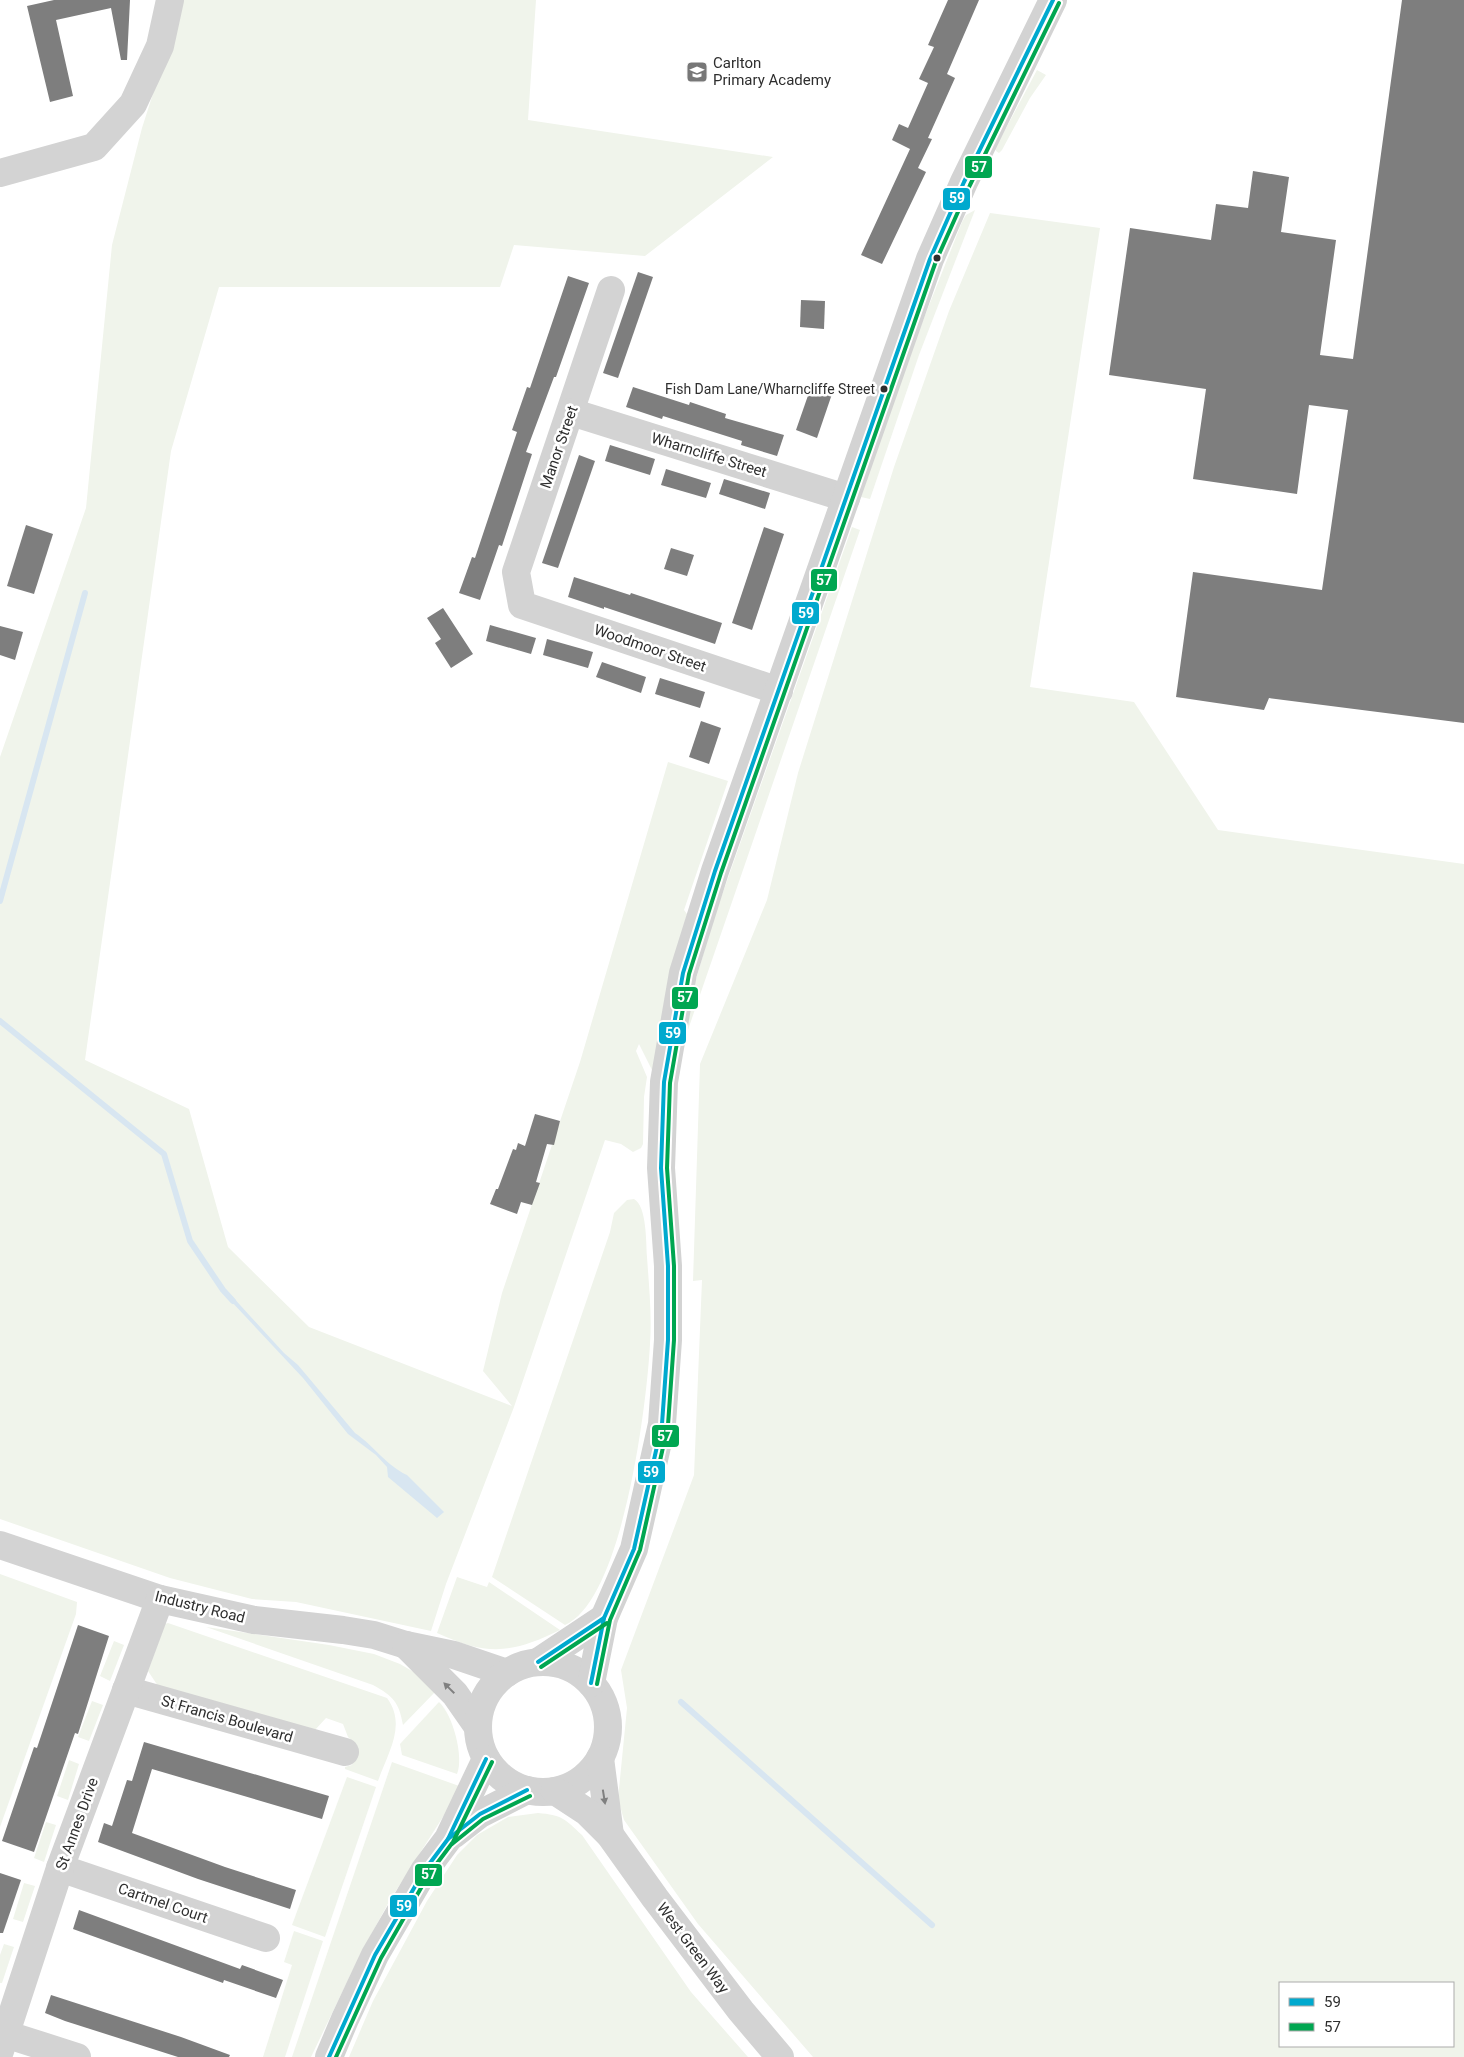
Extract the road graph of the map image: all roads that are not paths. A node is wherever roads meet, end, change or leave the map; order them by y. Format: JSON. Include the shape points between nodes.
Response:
{"nodes":[{"id":1,"x":170,"y":0,"type":"edge"},
{"id":2,"x":1053,"y":0,"type":"edge"},
{"id":3,"x":0,"y":173,"type":"edge"},
{"id":4,"x":612,"y":290,"type":"dead end"},
{"id":5,"x":571,"y":412,"type":"junction"},
{"id":6,"x":846,"y":498,"type":"junction"},
{"id":7,"x":522,"y":605,"type":"joint"},
{"id":8,"x":779,"y":692,"type":"junction"},
{"id":9,"x":0,"y":1545,"type":"edge"},
{"id":10,"x":160,"y":1599,"type":"junction"},
{"id":11,"x":604,"y":1618,"type":"junction"},
{"id":12,"x":406,"y":1644,"type":"junction"},
{"id":13,"x":538,"y":1662,"type":"junction"},
{"id":14,"x":507,"y":1673,"type":"junction"},
{"id":15,"x":591,"y":1683,"type":"junction"},
{"id":16,"x":126,"y":1690,"type":"junction"},
{"id":17,"x":478,"y":1727,"type":"junction"},
{"id":18,"x":335,"y":1744,"type":"dead end"},
{"id":19,"x":600,"y":1758,"type":"junction"},
{"id":20,"x":486,"y":1759,"type":"junction"},
{"id":21,"x":527,"y":1790,"type":"junction"},
{"id":22,"x":555,"y":1791,"type":"junction"},
{"id":23,"x":610,"y":1835,"type":"junction"},
{"id":24,"x":448,"y":1839,"type":"junction"},
{"id":25,"x":60,"y":1868,"type":"junction"},
{"id":26,"x":266,"y":1938,"type":"dead end"},
{"id":27,"x":3,"y":2042,"type":"edge"},
{"id":28,"x":77,"y":2057,"type":"edge"},
{"id":29,"x":329,"y":2057,"type":"edge"},
{"id":30,"x":780,"y":2057,"type":"edge"}],
"edges":[{"from":1,"to":3,"type":"street","via":[[160,46],[133,104],[94,147]]},
{"from":2,"to":6,"type":"street","via":[[930,259]]},
{"from":4,"to":5,"type":"street","name":"Manor Street"},
{"from":5,"to":6,"type":"street","name":"Wharncliffe Street"},
{"from":5,"to":7,"type":"street","name":"Manor Street","via":[[516,572]]},
{"from":6,"to":8,"type":"street"},
{"from":7,"to":8,"type":"street","name":"Woodmoor Street"},
{"from":8,"to":11,"type":"street","via":[[683,972],[664,1082],[661,1168],[668,1266],[668,1340],[662,1424],[634,1549]]},
{"from":9,"to":10,"type":"street","name":"Industry Road"},
{"from":10,"to":12,"type":"street","name":"Industry Road","via":[[254,1620],[343,1630]]},
{"from":10,"to":16,"type":"street","name":"St Annes Drive"},
{"from":11,"to":13,"type":"street"},
{"from":11,"to":15,"type":"street"},
{"from":12,"to":14,"type":"street","name":"Industry Road","via":[[454,1655]]},
{"from":17,"to":12,"type":"street","name":"Industry Road","one_way":true,"via":[[455,1694]]},
{"from":13,"to":14,"type":"street"},
{"from":13,"to":15,"type":"street","via":[[567,1667]]},
{"from":14,"to":17,"type":"street","via":[[486,1696]]},
{"from":15,"to":19,"type":"street","via":[[600,1697],[607,1720],[606,1743]]},
{"from":16,"to":18,"type":"street","name":"St Francis Boulevard"},
{"from":16,"to":25,"type":"street","name":"St Annes Drive"},
{"from":17,"to":20,"type":"street"},
{"from":19,"to":22,"type":"street","via":[[582,1780]]},
{"from":19,"to":23,"type":"street","name":"West Green Way","one_way":true},
{"from":20,"to":21,"type":"street","via":[[511,1784]]},
{"from":20,"to":24,"type":"street"},
{"from":21,"to":22,"type":"street"},
{"from":21,"to":24,"type":"street","via":[[480,1814]]},
{"from":22,"to":23,"type":"street","name":"West Green Way","via":[[586,1812]]},
{"from":23,"to":30,"type":"street","name":"West Green Way","via":[[741,2011]]},
{"from":24,"to":29,"type":"street","via":[[424,1871],[375,1955]]},
{"from":25,"to":26,"type":"street","name":"Cartmel Court"},
{"from":25,"to":27,"type":"street","name":"St Annes Drive"},
{"from":27,"to":28,"type":"street"}]}
